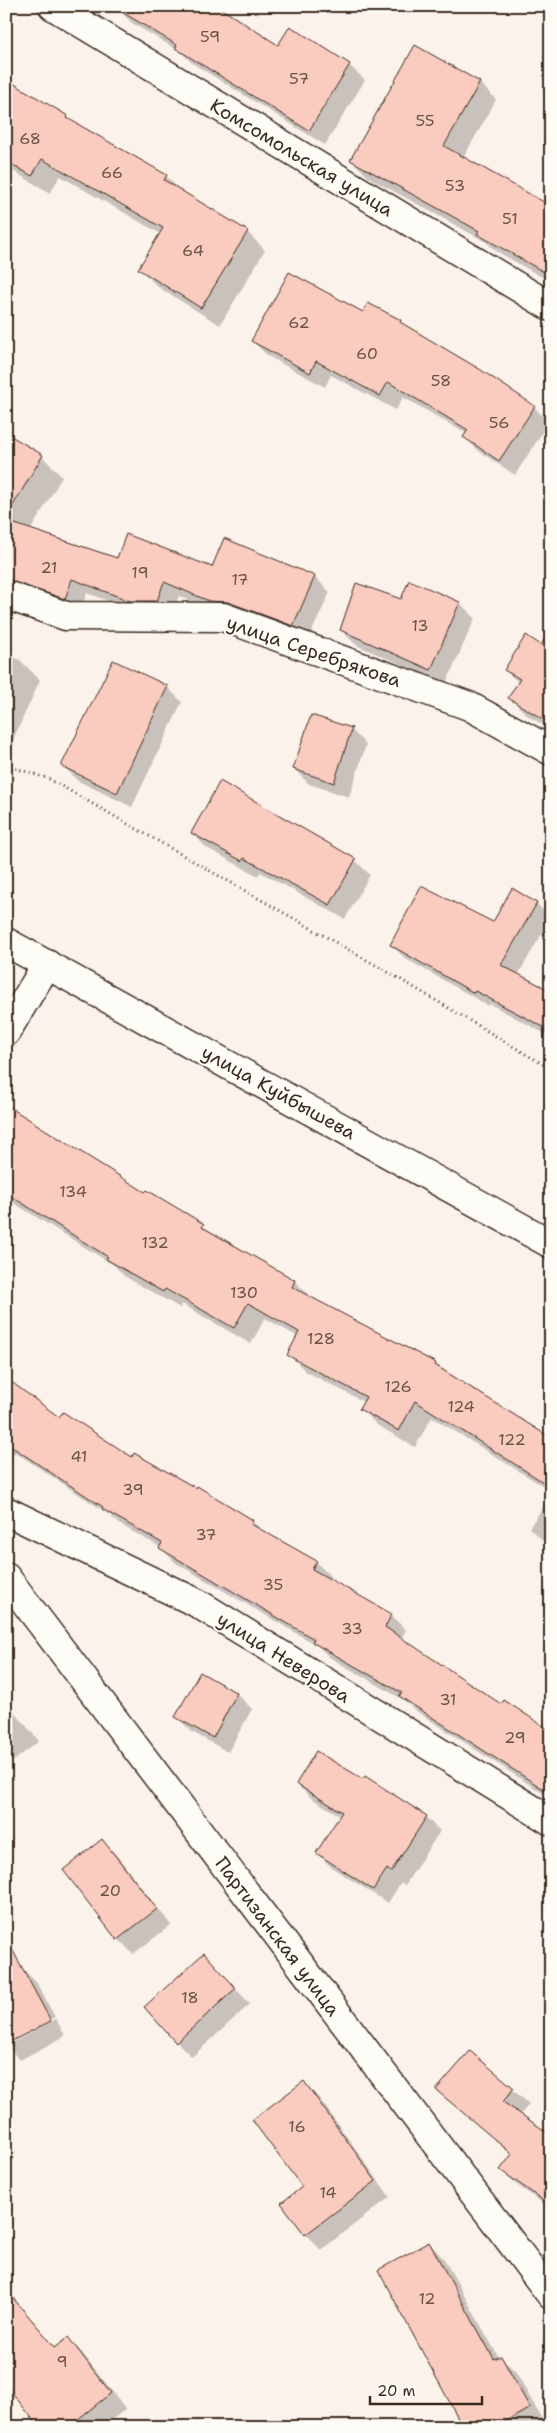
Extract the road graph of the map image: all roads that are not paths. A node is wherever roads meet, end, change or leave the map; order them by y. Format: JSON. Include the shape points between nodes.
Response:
{"nodes":[{"id":1,"x":54,"y":6,"type":"edge"},
{"id":2,"x":551,"y":307,"type":"edge"},
{"id":3,"x":6,"y":595,"type":"edge"},
{"id":4,"x":551,"y":751,"type":"edge"},
{"id":5,"x":6,"y":942,"type":"edge"},
{"id":6,"x":47,"y":964,"type":"junction"},
{"id":7,"x":6,"y":1032,"type":"edge"},
{"id":8,"x":551,"y":1244,"type":"edge"},
{"id":9,"x":6,"y":1511,"type":"edge"},
{"id":10,"x":6,"y":1577,"type":"edge"},
{"id":11,"x":551,"y":1822,"type":"edge"},
{"id":12,"x":551,"y":2295,"type":"edge"}],
"edges":[{"from":1,"to":2,"type":"street","name":"Комсомольская улица"},
{"from":3,"to":4,"type":"street","name":"улица Серебрякова","via":[[66,616],[223,617],[469,706]]},
{"from":5,"to":6,"type":"street","name":"улица Куйбышева"},
{"from":6,"to":7,"type":"street"},
{"from":6,"to":8,"type":"street","name":"улица Куйбышева"},
{"from":9,"to":11,"type":"street","name":"улица Неверова","via":[[197,1603]]},
{"from":10,"to":12,"type":"street","name":"Партизанская улица"}]}
